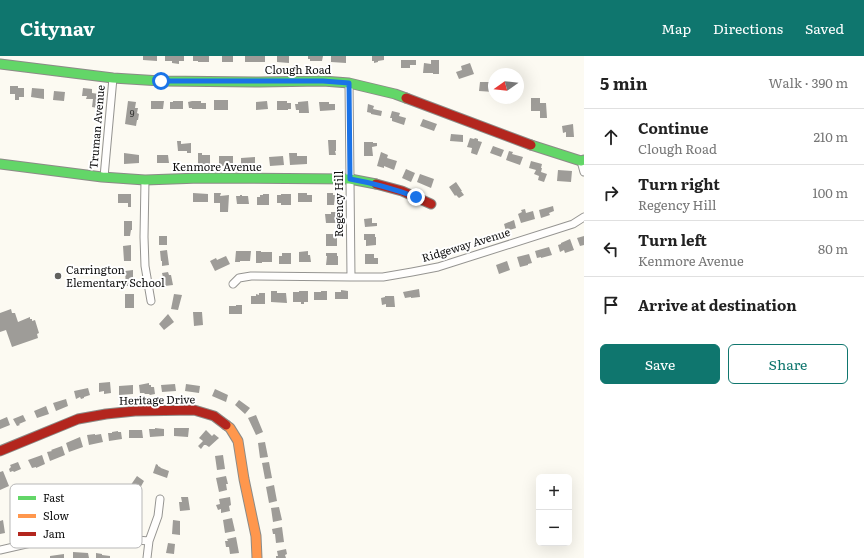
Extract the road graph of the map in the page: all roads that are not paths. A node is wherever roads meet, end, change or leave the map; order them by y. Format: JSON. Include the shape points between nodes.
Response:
{"nodes":[{"id":1,"x":0,"y":64,"type":"edge"},
{"id":2,"x":113,"y":78,"type":"junction"},
{"id":3,"x":349,"y":83,"type":"junction"},
{"id":4,"x":583,"y":161,"type":"edge"},
{"id":5,"x":0,"y":164,"type":"edge"},
{"id":6,"x":584,"y":172,"type":"edge"},
{"id":7,"x":104,"y":177,"type":"junction"},
{"id":8,"x":350,"y":179,"type":"junction"},
{"id":9,"x":146,"y":180,"type":"junction"},
{"id":10,"x":431,"y":204,"type":"dead end"},
{"id":11,"x":584,"y":217,"type":"edge"},
{"id":12,"x":350,"y":277,"type":"junction"},
{"id":13,"x":233,"y":284,"type":"dead end"},
{"id":14,"x":151,"y":301,"type":"dead end"},
{"id":15,"x":0,"y":451,"type":"edge"},
{"id":16,"x":160,"y":499,"type":"dead end"},
{"id":17,"x":142,"y":541,"type":"edge"},
{"id":18,"x":148,"y":541,"type":"junction"},
{"id":19,"x":10,"y":548,"type":"edge"},
{"id":20,"x":0,"y":550,"type":"edge"},
{"id":21,"x":147,"y":558,"type":"edge"},
{"id":22,"x":257,"y":558,"type":"edge"}],
"edges":[{"from":1,"to":2,"type":"street","name":"Clough Road"},
{"from":2,"to":3,"type":"street","name":"Clough Road"},
{"from":2,"to":7,"type":"street","name":"Truman Avenue"},
{"from":3,"to":4,"type":"street","name":"Clough Road","via":[[395,94],[540,149]]},
{"from":3,"to":8,"type":"street","name":"Regency Hill"},
{"from":4,"to":6,"type":"street"},
{"from":5,"to":7,"type":"street","name":"Kenmore Avenue"},
{"from":7,"to":9,"type":"street","name":"Kenmore Avenue"},
{"from":8,"to":9,"type":"street","name":"Kenmore Avenue"},
{"from":8,"to":10,"type":"street","name":"Kenmore Avenue","via":[[385,186]]},
{"from":8,"to":12,"type":"street","name":"Regency Hill"},
{"from":9,"to":14,"type":"street","via":[[145,266]]},
{"from":11,"to":12,"type":"street","name":"Ridgeway Avenue","via":[[574,224],[438,267],[383,277]]},
{"from":12,"to":13,"type":"street","name":"Ridgeway Avenue","via":[[251,276],[239,278]]},
{"from":15,"to":22,"type":"street","name":"Heritage Drive","via":[[78,419],[106,414],[194,410],[214,416],[230,428],[238,441],[256,536]]},
{"from":16,"to":18,"type":"street","via":[[158,516]]},
{"from":17,"to":18,"type":"street"},
{"from":18,"to":21,"type":"street"},
{"from":19,"to":20,"type":"street"}]}
